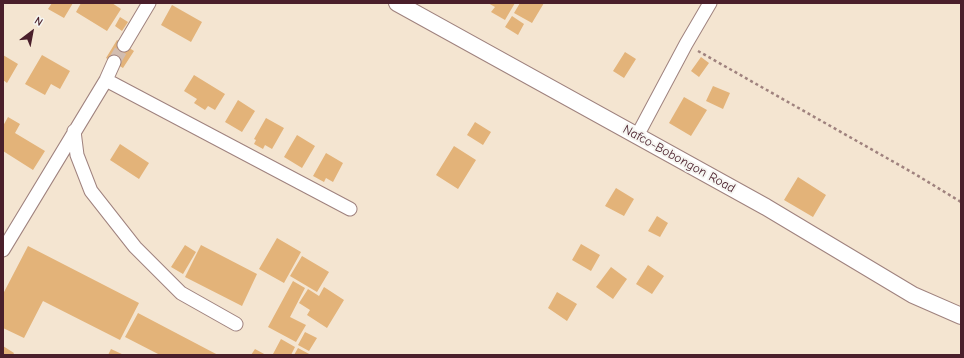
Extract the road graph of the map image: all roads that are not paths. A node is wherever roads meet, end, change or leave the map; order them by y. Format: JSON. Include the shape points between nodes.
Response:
{"nodes":[{"id":1,"x":149,"y":3,"type":"edge"},
{"id":2,"x":397,"y":3,"type":"edge"},
{"id":3,"x":710,"y":3,"type":"edge"},
{"id":4,"x":124,"y":45,"type":"tunnel mouth"},
{"id":5,"x":114,"y":62,"type":"tunnel mouth"},
{"id":6,"x":106,"y":80,"type":"junction"},
{"id":7,"x":74,"y":131,"type":"junction"},
{"id":8,"x":637,"y":136,"type":"junction"},
{"id":9,"x":350,"y":209,"type":"dead end"},
{"id":10,"x":3,"y":250,"type":"edge"},
{"id":11,"x":961,"y":316,"type":"edge"},
{"id":12,"x":236,"y":324,"type":"dead end"}],
"edges":[{"from":1,"to":4,"type":"street"},
{"from":2,"to":8,"type":"street","name":"Nafco-Bobongon Road"},
{"from":3,"to":8,"type":"street"},
{"from":5,"to":6,"type":"street"},
{"from":6,"to":7,"type":"street"},
{"from":6,"to":9,"type":"street"},
{"from":7,"to":10,"type":"street"},
{"from":7,"to":12,"type":"street","via":[[77,155],[91,191],[135,247],[181,293]]},
{"from":8,"to":11,"type":"street","name":"Nafco-Bobongon Road","via":[[766,207],[913,295]]}]}
